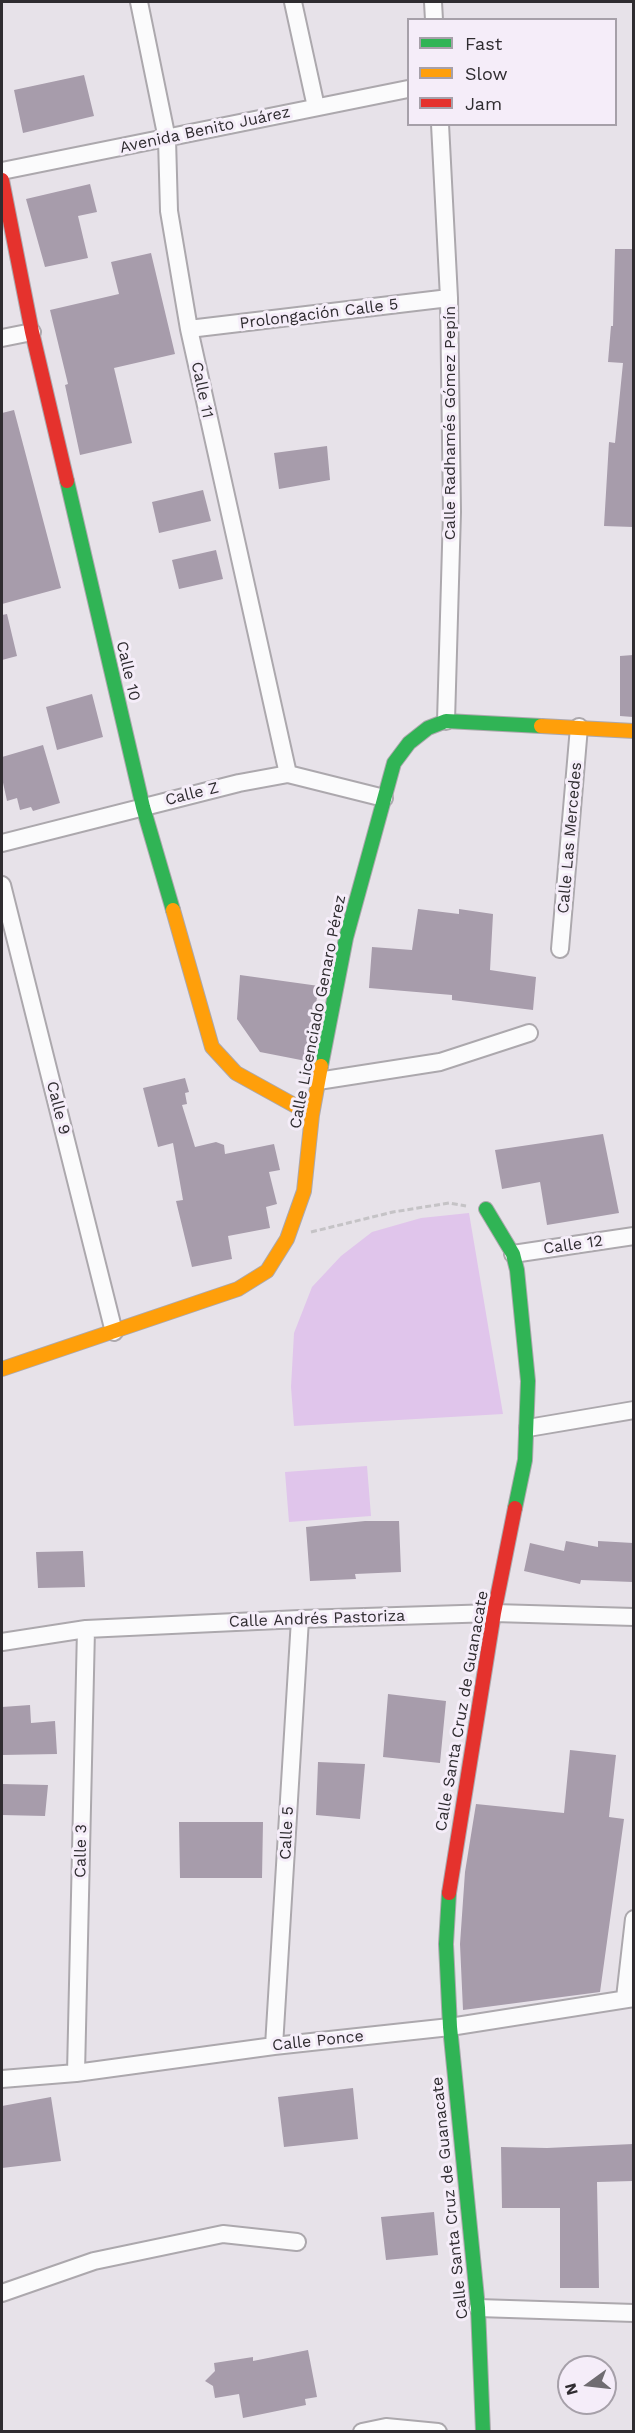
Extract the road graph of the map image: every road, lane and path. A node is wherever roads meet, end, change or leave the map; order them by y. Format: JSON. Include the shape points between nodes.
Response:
{"nodes":[{"id":1,"x":139,"y":2,"type":"edge"},
{"id":2,"x":293,"y":2,"type":"edge"},
{"id":3,"x":433,"y":2,"type":"edge"},
{"id":4,"x":434,"y":18,"type":"edge"},
{"id":5,"x":407,"y":89,"type":"edge"},
{"id":6,"x":316,"y":107,"type":"junction"},
{"id":7,"x":440,"y":126,"type":"edge"},
{"id":8,"x":167,"y":139,"type":"junction"},
{"id":9,"x":2,"y":171,"type":"edge"},
{"id":10,"x":2,"y":180,"type":"edge"},
{"id":11,"x":449,"y":298,"type":"junction"},
{"id":12,"x":189,"y":329,"type":"junction"},
{"id":13,"x":32,"y":332,"type":"junction"},
{"id":14,"x":2,"y":338,"type":"edge"},
{"id":15,"x":446,"y":721,"type":"junction"},
{"id":16,"x":579,"y":727,"type":"junction"},
{"id":17,"x":633,"y":731,"type":"edge"},
{"id":18,"x":288,"y":774,"type":"junction"},
{"id":19,"x":384,"y":798,"type":"junction"},
{"id":20,"x":143,"y":807,"type":"junction"},
{"id":21,"x":2,"y":843,"type":"edge"},
{"id":22,"x":2,"y":885,"type":"edge"},
{"id":23,"x":560,"y":949,"type":"dead end"},
{"id":24,"x":529,"y":1033,"type":"dead end"},
{"id":25,"x":318,"y":1081,"type":"junction"},
{"id":26,"x":312,"y":1114,"type":"junction"},
{"id":27,"x":486,"y":1209,"type":"joint"},
{"id":28,"x":633,"y":1236,"type":"edge"},
{"id":29,"x":287,"y":1239,"type":"junction"},
{"id":30,"x":513,"y":1254,"type":"junction"},
{"id":31,"x":114,"y":1332,"type":"junction"},
{"id":32,"x":2,"y":1369,"type":"edge"},
{"id":33,"x":633,"y":1410,"type":"edge"},
{"id":34,"x":528,"y":1428,"type":"junction"},
{"id":35,"x":494,"y":1613,"type":"junction"},
{"id":36,"x":633,"y":1617,"type":"edge"},
{"id":37,"x":300,"y":1619,"type":"junction"},
{"id":38,"x":86,"y":1629,"type":"junction"},
{"id":39,"x":2,"y":1642,"type":"edge"},
{"id":40,"x":633,"y":1919,"type":"edge"},
{"id":41,"x":629,"y":1998,"type":"edge"},
{"id":42,"x":450,"y":2027,"type":"junction"},
{"id":43,"x":274,"y":2046,"type":"junction"},
{"id":44,"x":76,"y":2073,"type":"junction"},
{"id":45,"x":2,"y":2079,"type":"edge"},
{"id":46,"x":297,"y":2242,"type":"dead end"},
{"id":47,"x":2,"y":2293,"type":"edge"},
{"id":48,"x":478,"y":2308,"type":"junction"},
{"id":49,"x":633,"y":2313,"type":"edge"},
{"id":50,"x":362,"y":2432,"type":"edge"},
{"id":51,"x":438,"y":2432,"type":"edge"},
{"id":52,"x":483,"y":2432,"type":"edge"}],
"edges":[{"from":1,"to":8,"type":"street","name":"Calle 11"},
{"from":2,"to":6,"type":"street"},
{"from":3,"to":4,"type":"street"},
{"from":5,"to":6,"type":"street","name":"Avenida Benito Juárez"},
{"from":6,"to":8,"type":"street","name":"Avenida Benito Juárez"},
{"from":7,"to":11,"type":"street","name":"Calle Radhamés Gómez Pepín"},
{"from":8,"to":9,"type":"street","name":"Avenida Benito Juárez"},
{"from":8,"to":12,"type":"street","name":"Calle 11","via":[[169,211]]},
{"from":10,"to":13,"type":"street","name":"Calle 10"},
{"from":11,"to":12,"type":"street","name":"Prolongación Calle 5"},
{"from":11,"to":15,"type":"street","name":"Calle Radhamés Gómez Pepín","via":[[452,512]]},
{"from":12,"to":18,"type":"street","name":"Calle 11"},
{"from":13,"to":14,"type":"street"},
{"from":13,"to":20,"type":"street","name":"Calle 10"},
{"from":15,"to":16,"type":"street"},
{"from":15,"to":19,"type":"street","name":"Calle Licenciado Genaro Pérez","via":[[409,743],[394,764]]},
{"from":16,"to":17,"type":"street"},
{"from":16,"to":23,"type":"street","name":"Calle Las Mercedes"},
{"from":18,"to":19,"type":"street","name":"Calle Z"},
{"from":18,"to":20,"type":"street","name":"Calle Z"},
{"from":19,"to":25,"type":"street","name":"Calle Licenciado Genaro Pérez","via":[[346,939]]},
{"from":20,"to":21,"type":"street","name":"Calle Z"},
{"from":20,"to":26,"type":"street","name":"Calle 10","via":[[212,1047],[236,1073]]},
{"from":22,"to":31,"type":"street","name":"Calle 9"},
{"from":24,"to":25,"type":"street","via":[[440,1062]]},
{"from":25,"to":26,"type":"street","name":"Calle Licenciado Genaro Pérez"},
{"from":26,"to":29,"type":"street","name":"Calle Licenciado Genaro Pérez","via":[[304,1191]]},
{"from":27,"to":29,"type":"path","via":[[449,1203]]},
{"from":27,"to":30,"type":"street","name":"Calle Santa Cruz de Guanacate"},
{"from":28,"to":30,"type":"street","name":"Calle 12"},
{"from":29,"to":31,"type":"street","name":"Calle Licenciado Genaro Pérez","via":[[267,1271],[238,1289]]},
{"from":30,"to":34,"type":"street","name":"Calle Santa Cruz de Guanacate","via":[[528,1381]]},
{"from":31,"to":32,"type":"street","name":"Calle Licenciado Genaro Pérez"},
{"from":33,"to":34,"type":"street"},
{"from":34,"to":35,"type":"street","name":"Calle Santa Cruz de Guanacate"},
{"from":35,"to":36,"type":"street","name":"Calle Andrés Pastoriza"},
{"from":35,"to":37,"type":"street","name":"Calle Andrés Pastoriza"},
{"from":35,"to":42,"type":"street","name":"Calle Santa Cruz de Guanacate","via":[[451,1870],[446,1944]]},
{"from":37,"to":38,"type":"street","name":"Calle Andrés Pastoriza"},
{"from":37,"to":43,"type":"street","name":"Calle 5"},
{"from":38,"to":39,"type":"street","name":"Calle Andrés Pastoriza"},
{"from":38,"to":44,"type":"street","name":"Calle 3"},
{"from":40,"to":41,"type":"street"},
{"from":41,"to":42,"type":"street","name":"Calle Ponce"},
{"from":42,"to":43,"type":"street","name":"Calle Ponce"},
{"from":42,"to":48,"type":"street","name":"Calle Santa Cruz de Guanacate"},
{"from":43,"to":44,"type":"street","name":"Calle Ponce"},
{"from":44,"to":45,"type":"street","name":"Calle Ponce"},
{"from":46,"to":47,"type":"street","via":[[224,2234],[94,2261]]},
{"from":48,"to":49,"type":"street"},
{"from":48,"to":52,"type":"street","name":"Calle Santa Cruz de Guanacate"},
{"from":50,"to":51,"type":"street","via":[[386,2427]]}]}
